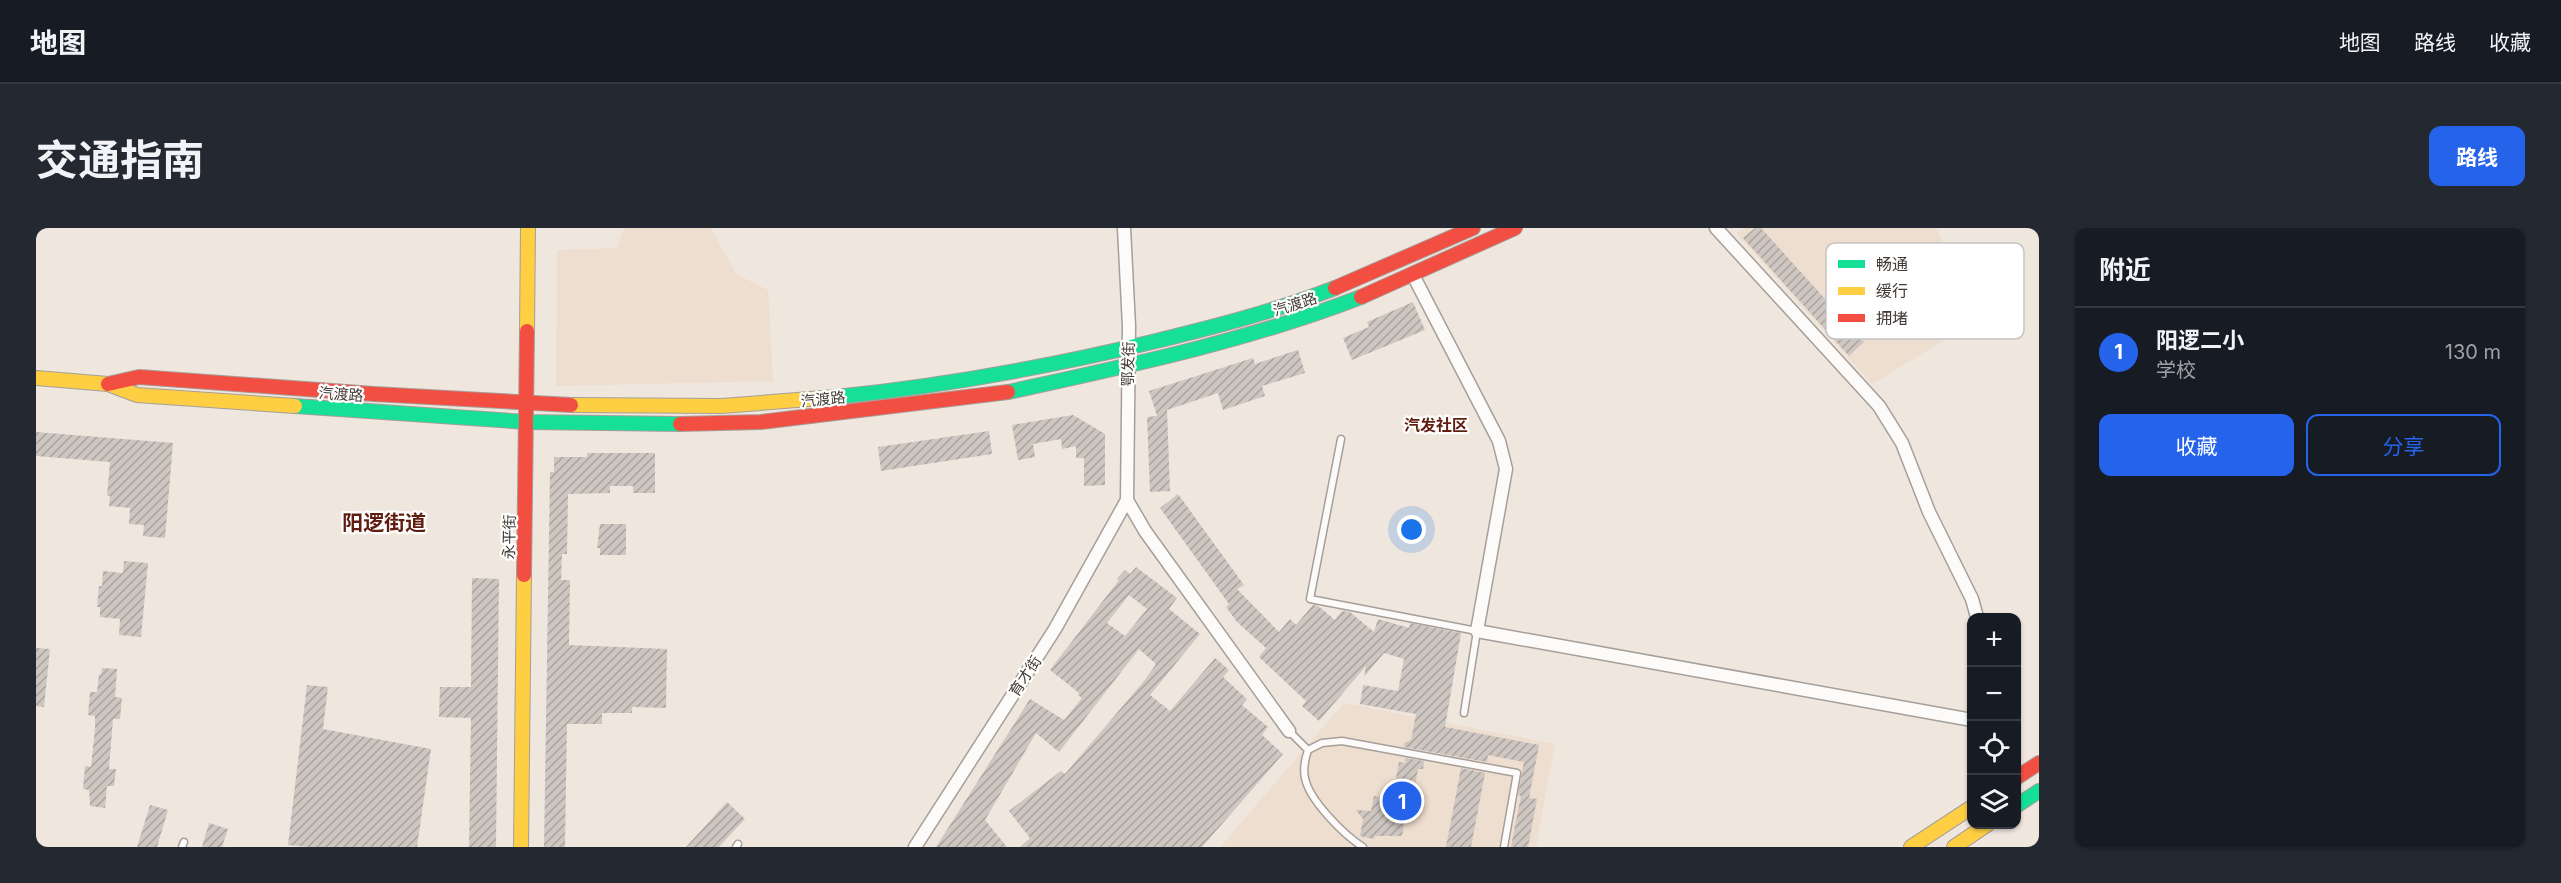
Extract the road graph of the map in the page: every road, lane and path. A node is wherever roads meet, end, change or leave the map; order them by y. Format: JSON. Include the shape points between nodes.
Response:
{"nodes":[{"id":1,"x":528,"y":228,"type":"edge"},
{"id":2,"x":1124,"y":228,"type":"edge"},
{"id":3,"x":1473,"y":228,"type":"edge"},
{"id":4,"x":1515,"y":228,"type":"edge"},
{"id":5,"x":1716,"y":228,"type":"edge"},
{"id":6,"x":1413,"y":275,"type":"junction"},
{"id":7,"x":1129,"y":347,"type":"junction"},
{"id":8,"x":1128,"y":366,"type":"junction"},
{"id":9,"x":36,"y":378,"type":"edge"},
{"id":10,"x":108,"y":384,"type":"junction"},
{"id":11,"x":527,"y":404,"type":"junction"},
{"id":12,"x":527,"y":422,"type":"junction"},
{"id":13,"x":1341,"y":439,"type":"dead end"},
{"id":14,"x":1127,"y":500,"type":"junction"},
{"id":15,"x":1976,"y":613,"type":"edge"},
{"id":16,"x":1477,"y":632,"type":"junction"},
{"id":17,"x":1464,"y":713,"type":"dead end"},
{"id":18,"x":1967,"y":719,"type":"edge"},
{"id":19,"x":1289,"y":731,"type":"joint"},
{"id":20,"x":1308,"y":750,"type":"junction"},
{"id":21,"x":2039,"y":763,"type":"edge"},
{"id":22,"x":2021,"y":775,"type":"edge"},
{"id":23,"x":2039,"y":791,"type":"edge"},
{"id":24,"x":2021,"y":803,"type":"edge"},
{"id":25,"x":1967,"y":810,"type":"edge"},
{"id":26,"x":1982,"y":829,"type":"edge"},
{"id":27,"x":521,"y":847,"type":"edge"},
{"id":28,"x":915,"y":847,"type":"edge"},
{"id":29,"x":1363,"y":847,"type":"edge"},
{"id":30,"x":1504,"y":847,"type":"edge"},
{"id":31,"x":1911,"y":847,"type":"edge"},
{"id":32,"x":1954,"y":847,"type":"edge"}],
"edges":[{"from":1,"to":11,"type":"main road","name":"永平街"},
{"from":2,"to":7,"type":"street","name":"鄂发街"},
{"from":3,"to":7,"type":"main road","name":"汽渡路","via":[[1322,293]]},
{"from":4,"to":6,"type":"main road","name":"汽渡路"},
{"from":5,"to":15,"type":"street","via":[[1879,406],[1902,443]]},
{"from":6,"to":8,"type":"main road","name":"汽渡路","via":[[1284,325]]},
{"from":6,"to":16,"type":"street","via":[[1504,456],[1506,469]]},
{"from":7,"to":8,"type":"street","name":"鄂发街"},
{"from":7,"to":11,"type":"main road","name":"汽渡路","via":[[995,376],[760,404]]},
{"from":8,"to":12,"type":"main road","name":"汽渡路","via":[[998,394],[761,422]]},
{"from":8,"to":14,"type":"street","name":"鄂发街"},
{"from":9,"to":10,"type":"main road","name":"汽渡路"},
{"from":10,"to":11,"type":"main road","name":"汽渡路","via":[[139,377]]},
{"from":10,"to":12,"type":"main road","name":"汽渡路","via":[[137,395]]},
{"from":11,"to":12,"type":"main road","name":"永平街"},
{"from":12,"to":27,"type":"main road","name":"永平街"},
{"from":13,"to":16,"type":"lane","via":[[1310,599]]},
{"from":14,"to":19,"type":"street","via":[[1145,531]]},
{"from":14,"to":28,"type":"street","name":"育才街","via":[[1055,629]]},
{"from":16,"to":17,"type":"lane"},
{"from":16,"to":18,"type":"street"},
{"from":19,"to":20,"type":"lane"},
{"from":20,"to":29,"type":"lane","via":[[1304,770],[1308,789],[1347,836]]},
{"from":20,"to":30,"type":"lane","via":[[1322,743],[1342,741],[1517,773]]},
{"from":21,"to":22,"type":"main road"},
{"from":23,"to":24,"type":"main road"},
{"from":25,"to":31,"type":"main road"},
{"from":26,"to":32,"type":"main road"}]}
